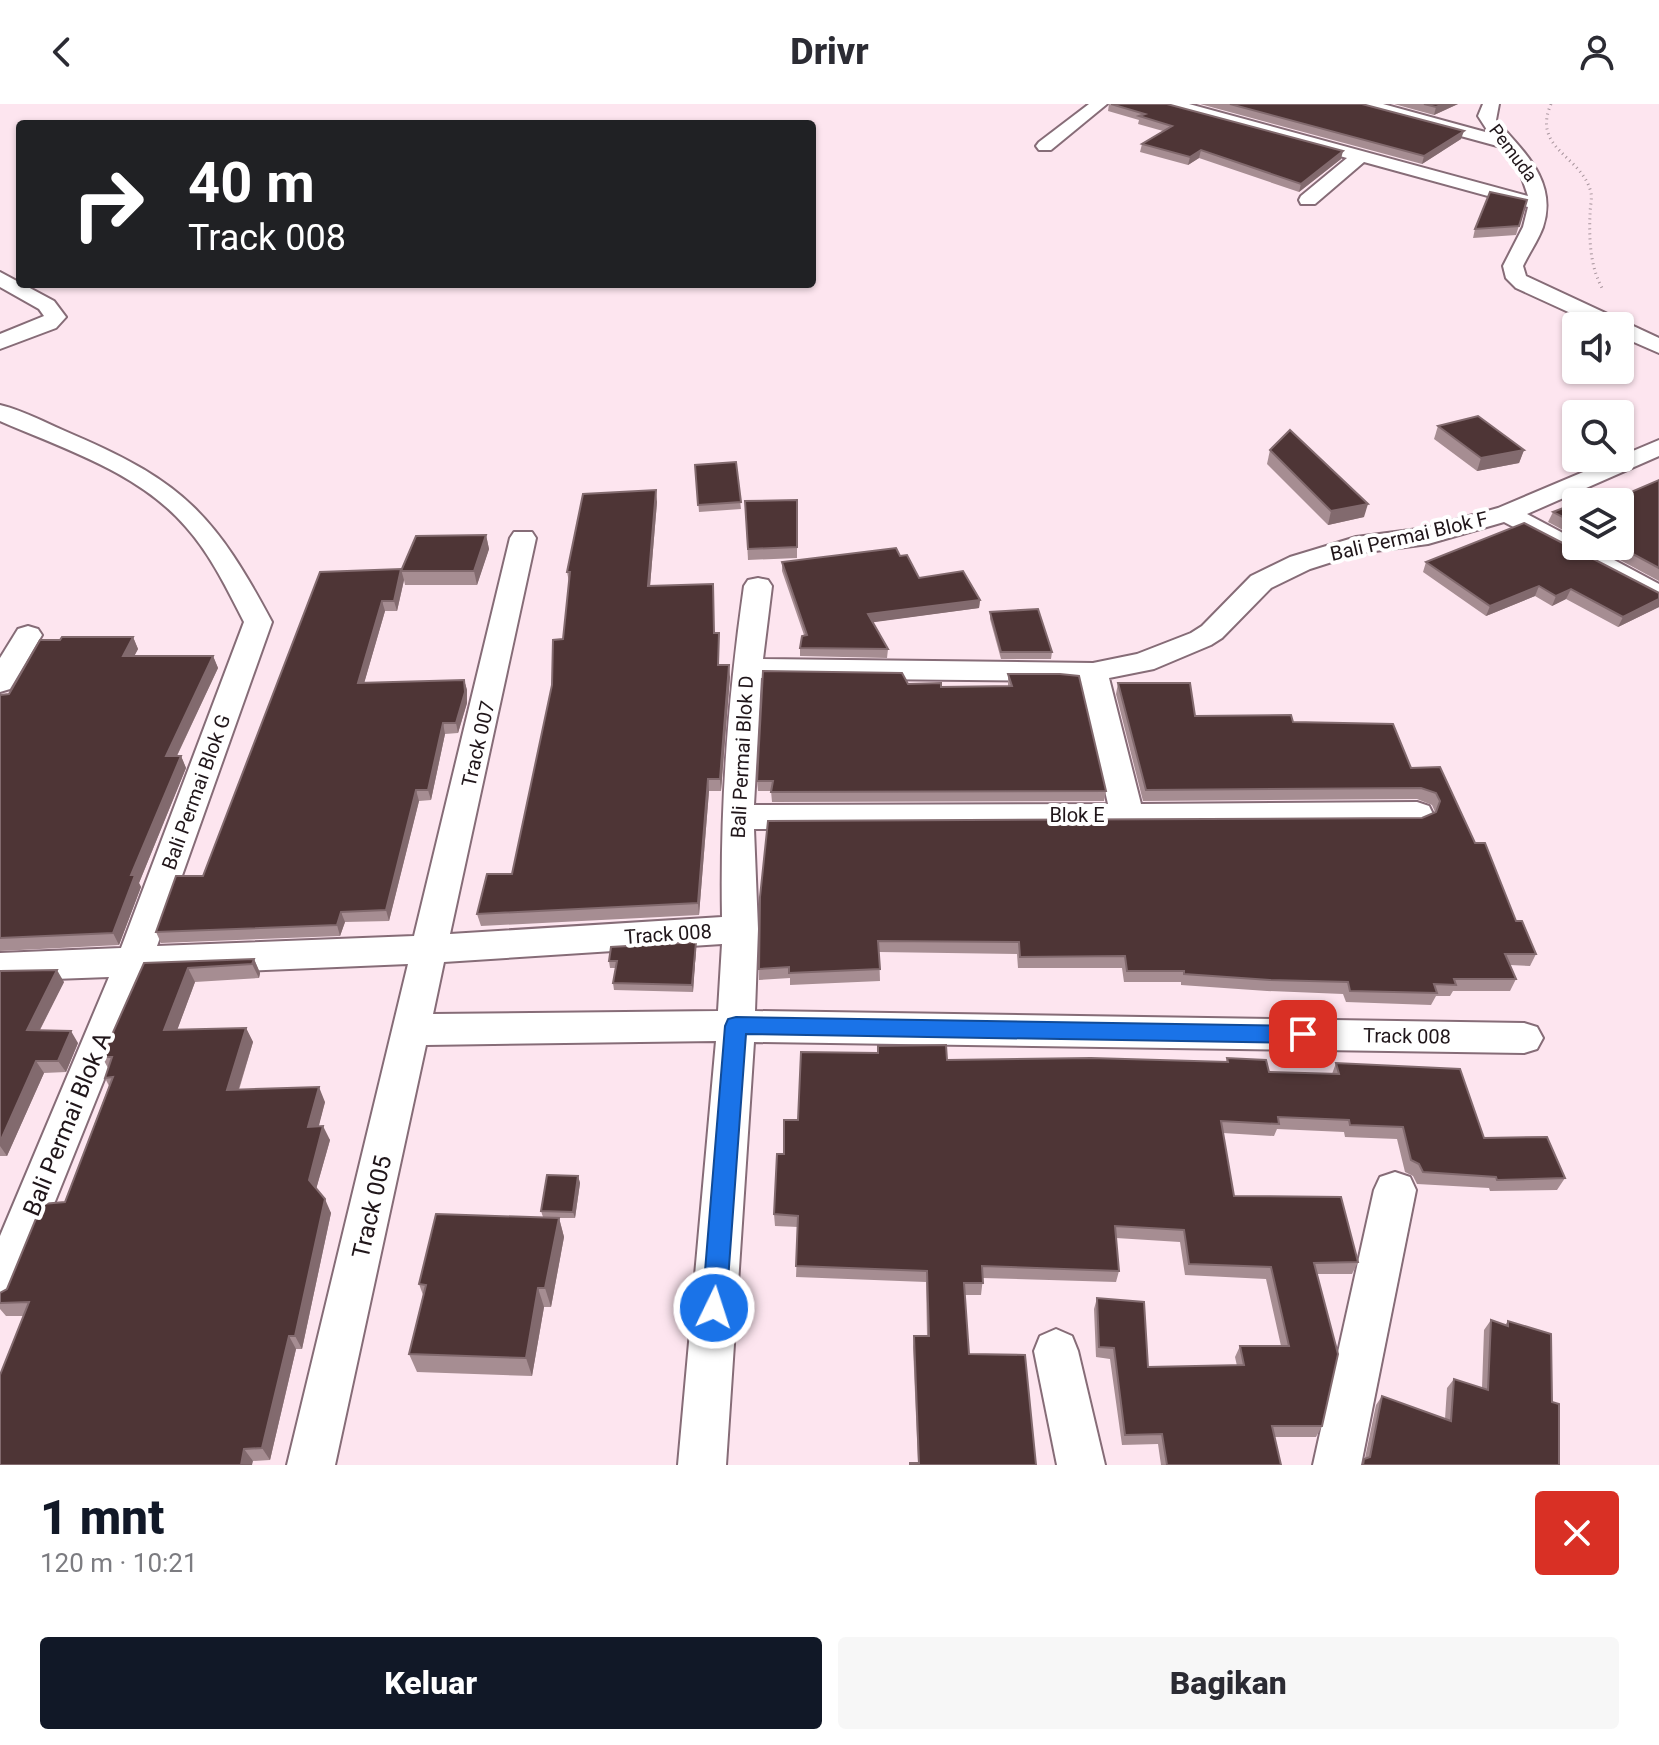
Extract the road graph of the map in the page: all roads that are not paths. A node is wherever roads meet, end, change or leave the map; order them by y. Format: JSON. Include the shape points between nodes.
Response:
{"nodes":[{"id":1,"x":1099,"y":104,"type":"edge"},
{"id":2,"x":1170,"y":104,"type":"edge"},
{"id":3,"x":1364,"y":104,"type":"edge"},
{"id":4,"x":1491,"y":104,"type":"edge"},
{"id":5,"x":1507,"y":143,"type":"junction"},
{"id":6,"x":1045,"y":146,"type":"dead end"},
{"id":7,"x":1360,"y":156,"type":"junction"},
{"id":8,"x":1535,"y":179,"type":"junction"},
{"id":9,"x":1478,"y":188,"type":"junction"},
{"id":10,"x":1308,"y":200,"type":"dead end"},
{"id":11,"x":1538,"y":204,"type":"junction"},
{"id":12,"x":17,"y":288,"type":"edge"},
{"id":13,"x":1585,"y":312,"type":"edge"},
{"id":14,"x":1634,"y":334,"type":"edge"},
{"id":15,"x":0,"y":342,"type":"edge"},
{"id":16,"x":1659,"y":346,"type":"edge"},
{"id":17,"x":0,"y":412,"type":"edge"},
{"id":18,"x":1659,"y":447,"type":"edge"},
{"id":19,"x":1507,"y":513,"type":"junction"},
{"id":20,"x":523,"y":538,"type":"dead end"},
{"id":21,"x":758,"y":586,"type":"dead end"},
{"id":22,"x":1659,"y":595,"type":"edge"},
{"id":23,"x":28,"y":635,"type":"dead end"},
{"id":24,"x":747,"y":668,"type":"junction"},
{"id":25,"x":1093,"y":672,"type":"junction"},
{"id":26,"x":0,"y":682,"type":"edge"},
{"id":27,"x":1417,"y":814,"type":"dead end"},
{"id":28,"x":1127,"y":815,"type":"junction"},
{"id":29,"x":737,"y":817,"type":"junction"},
{"id":30,"x":740,"y":929,"type":"junction"},
{"id":31,"x":432,"y":949,"type":"junction"},
{"id":32,"x":134,"y":961,"type":"junction"},
{"id":33,"x":0,"y":967,"type":"edge"},
{"id":34,"x":736,"y":1026,"type":"junction"},
{"id":35,"x":413,"y":1030,"type":"junction"},
{"id":36,"x":1524,"y":1038,"type":"dead end"},
{"id":37,"x":1395,"y":1190,"type":"dead end"},
{"id":38,"x":0,"y":1287,"type":"edge"},
{"id":39,"x":1056,"y":1351,"type":"dead end"},
{"id":40,"x":311,"y":1465,"type":"edge"},
{"id":41,"x":702,"y":1465,"type":"edge"},
{"id":42,"x":1081,"y":1465,"type":"edge"},
{"id":43,"x":1337,"y":1465,"type":"edge"}],
"edges":[{"from":1,"to":6,"type":"street"},
{"from":2,"to":7,"type":"street"},
{"from":3,"to":5,"type":"street"},
{"from":4,"to":5,"type":"street","name":"Pemuda","via":[[1488,121]]},
{"from":5,"to":8,"type":"street","name":"Pemuda"},
{"from":7,"to":9,"type":"street"},
{"from":7,"to":10,"type":"street"},
{"from":8,"to":9,"type":"street","via":[[1511,189]]},
{"from":8,"to":11,"type":"street","name":"Pemuda"},
{"from":9,"to":11,"type":"street"},
{"from":11,"to":13,"type":"street","name":"Pemuda","via":[[1513,266],[1516,278]]},
{"from":12,"to":15,"type":"street","via":[[47,305],[55,317]]},
{"from":14,"to":16,"type":"street","name":"Pemuda"},
{"from":17,"to":32,"type":"street","name":"Bali Permai Blok G","via":[[131,472],[183,508],[225,558],[258,622]]},
{"from":18,"to":19,"type":"street","name":"Bali Permai Blok F"},
{"from":19,"to":22,"type":"street"},
{"from":19,"to":25,"type":"street","name":"Bali Permai Blok F","via":[[1428,536],[1356,545],[1300,563],[1261,582],[1201,639],[1144,662]]},
{"from":20,"to":31,"type":"street","name":"Track 007"},
{"from":21,"to":24,"type":"street","name":"Bali Permai Blok D"},
{"from":23,"to":26,"type":"street"},
{"from":24,"to":25,"type":"street","name":"Bali Permai Blok F"},
{"from":24,"to":29,"type":"street","name":"Bali Permai Blok D"},
{"from":25,"to":28,"type":"street"},
{"from":27,"to":28,"type":"street","name":"Blok E"},
{"from":28,"to":29,"type":"street","name":"Blok E"},
{"from":29,"to":30,"type":"street","name":"Bali Permai Blok D"},
{"from":30,"to":31,"type":"street","name":"Track 008"},
{"from":30,"to":34,"type":"street","name":"Track 008"},
{"from":31,"to":32,"type":"street","name":"Track 008"},
{"from":31,"to":35,"type":"street","name":"Track 005"},
{"from":32,"to":33,"type":"street","name":"Track 008"},
{"from":32,"to":38,"type":"street","name":"Bali Permai Blok A"},
{"from":34,"to":35,"type":"street"},
{"from":34,"to":36,"type":"street","name":"Track 008"},
{"from":34,"to":41,"type":"street"},
{"from":35,"to":40,"type":"street","name":"Track 005"},
{"from":37,"to":43,"type":"street"},
{"from":39,"to":42,"type":"street"}]}
